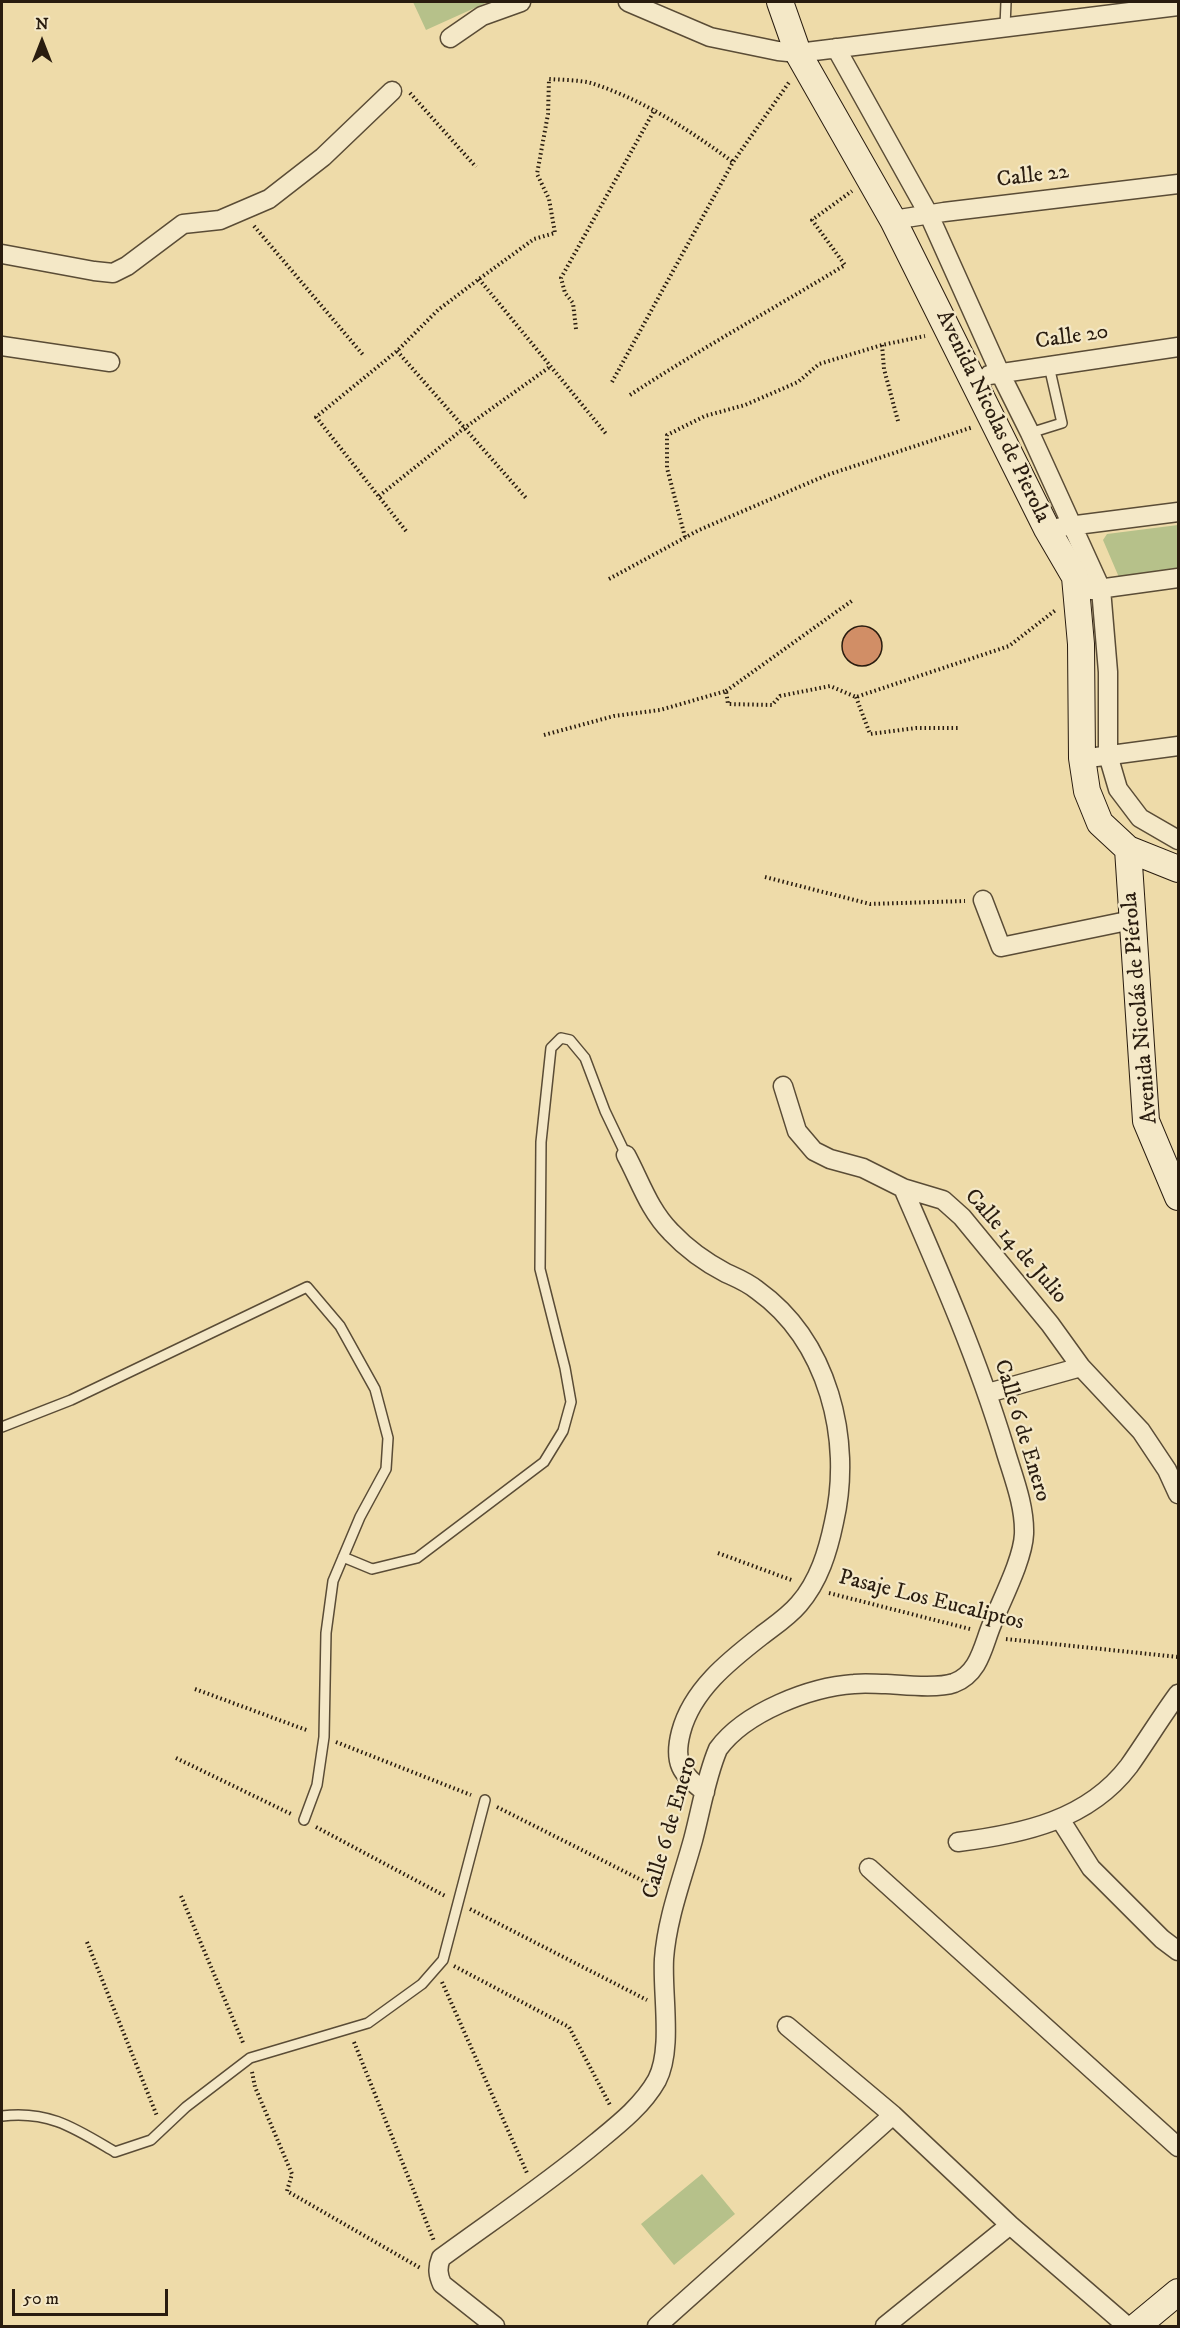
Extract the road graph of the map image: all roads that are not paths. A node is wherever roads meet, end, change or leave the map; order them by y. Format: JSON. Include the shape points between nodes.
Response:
{"nodes":[{"id":1,"x":521,"y":2,"type":"edge"},
{"id":2,"x":628,"y":2,"type":"edge"},
{"id":3,"x":780,"y":2,"type":"edge"},
{"id":4,"x":1006,"y":2,"type":"edge"},
{"id":5,"x":1179,"y":6,"type":"edge"},
{"id":6,"x":1005,"y":27,"type":"junction"},
{"id":7,"x":450,"y":38,"type":"dead end"},
{"id":8,"x":836,"y":48,"type":"junction"},
{"id":9,"x":801,"y":58,"type":"junction"},
{"id":10,"x":400,"y":91,"type":"road end"},
{"id":11,"x":1179,"y":184,"type":"edge"},
{"id":12,"x":929,"y":215,"type":"junction"},
{"id":13,"x":893,"y":220,"type":"junction"},
{"id":14,"x":2,"y":254,"type":"edge"},
{"id":15,"x":2,"y":346,"type":"edge"},
{"id":16,"x":1179,"y":347,"type":"edge"},
{"id":17,"x":110,"y":362,"type":"dead end"},
{"id":18,"x":1049,"y":366,"type":"junction"},
{"id":19,"x":1000,"y":373,"type":"junction"},
{"id":20,"x":973,"y":377,"type":"junction"},
{"id":21,"x":1030,"y":433,"type":"junction"},
{"id":22,"x":1179,"y":512,"type":"edge"},
{"id":23,"x":1072,"y":526,"type":"junction"},
{"id":24,"x":1047,"y":529,"type":"junction"},
{"id":25,"x":1179,"y":578,"type":"edge"},
{"id":26,"x":1089,"y":591,"type":"junction"},
{"id":27,"x":1179,"y":746,"type":"edge"},
{"id":28,"x":1108,"y":755,"type":"junction"},
{"id":29,"x":1082,"y":758,"type":"junction"},
{"id":30,"x":1179,"y":840,"type":"edge"},
{"id":31,"x":1128,"y":849,"type":"junction"},
{"id":32,"x":1179,"y":869,"type":"edge"},
{"id":33,"x":982,"y":900,"type":"road end"},
{"id":34,"x":1132,"y":921,"type":"junction"},
{"id":35,"x":783,"y":1086,"type":"dead end"},
{"id":36,"x":626,"y":1155,"type":"joint"},
{"id":37,"x":903,"y":1188,"type":"junction"},
{"id":38,"x":1179,"y":1197,"type":"edge"},
{"id":39,"x":1081,"y":1367,"type":"junction"},
{"id":40,"x":988,"y":1393,"type":"junction"},
{"id":41,"x":2,"y":1427,"type":"edge"},
{"id":42,"x":1179,"y":1494,"type":"edge"},
{"id":43,"x":343,"y":1557,"type":"junction"},
{"id":44,"x":1179,"y":1694,"type":"edge"},
{"id":45,"x":705,"y":1792,"type":"junction"},
{"id":46,"x":484,"y":1800,"type":"road end"},
{"id":47,"x":1060,"y":1819,"type":"junction"},
{"id":48,"x":304,"y":1820,"type":"road end"},
{"id":49,"x":958,"y":1842,"type":"dead end"},
{"id":50,"x":869,"y":1868,"type":"dead end"},
{"id":51,"x":1179,"y":1951,"type":"edge"},
{"id":52,"x":787,"y":2026,"type":"dead end"},
{"id":53,"x":893,"y":2115,"type":"junction"},
{"id":54,"x":2,"y":2116,"type":"edge"},
{"id":55,"x":1179,"y":2147,"type":"edge"},
{"id":56,"x":1010,"y":2225,"type":"junction"},
{"id":57,"x":1179,"y":2292,"type":"edge"},
{"id":58,"x":495,"y":2326,"type":"edge"},
{"id":59,"x":657,"y":2326,"type":"edge"},
{"id":60,"x":885,"y":2326,"type":"edge"},
{"id":61,"x":1127,"y":2326,"type":"edge"},
{"id":62,"x":1137,"y":2326,"type":"edge"}],
"edges":[{"from":1,"to":7,"type":"street","via":[[482,16]]},
{"from":2,"to":9,"type":"street","via":[[710,38]]},
{"from":3,"to":9,"type":"street","name":"Avenida Nicolas de Pierola"},
{"from":4,"to":6,"type":"lane"},
{"from":5,"to":6,"type":"street"},
{"from":6,"to":8,"type":"street"},
{"from":8,"to":9,"type":"street"},
{"from":8,"to":12,"type":"street"},
{"from":9,"to":13,"type":"street","name":"Avenida Nicolas de Pierola"},
{"from":10,"to":14,"type":"street","via":[[269,199],[220,220],[183,224],[113,273]]},
{"from":11,"to":12,"type":"street","name":"Calle 22"},
{"from":12,"to":13,"type":"street","name":"Calle 22"},
{"from":12,"to":19,"type":"street"},
{"from":13,"to":20,"type":"street","name":"Avenida Nicolas de Pierola"},
{"from":15,"to":17,"type":"street"},
{"from":16,"to":18,"type":"street","name":"Calle 20"},
{"from":18,"to":19,"type":"street","name":"Calle 20"},
{"from":18,"to":21,"type":"lane","via":[[1062,423]]},
{"from":19,"to":20,"type":"street","name":"Calle 20"},
{"from":19,"to":21,"type":"street"},
{"from":20,"to":24,"type":"street","name":"Avenida Nicolas de Pierola"},
{"from":21,"to":23,"type":"street"},
{"from":22,"to":23,"type":"street"},
{"from":23,"to":24,"type":"street"},
{"from":23,"to":26,"type":"street"},
{"from":24,"to":26,"type":"street","name":"Avenida Nicolas de Pierola","via":[[1075,577]]},
{"from":25,"to":26,"type":"street"},
{"from":26,"to":28,"type":"street","via":[[1108,672]]},
{"from":26,"to":29,"type":"street","name":"Avenida Nicolas de Pierola","via":[[1081,644]]},
{"from":27,"to":28,"type":"street"},
{"from":28,"to":29,"type":"street"},
{"from":28,"to":30,"type":"street","via":[[1118,789],[1140,818]]},
{"from":29,"to":31,"type":"street","name":"Avenida Nicolas de Pierola","via":[[1087,791],[1100,824]]},
{"from":31,"to":32,"type":"street"},
{"from":31,"to":34,"type":"street","name":"Avenida Nicolás de Piérola"},
{"from":33,"to":34,"type":"street","via":[[1000,947]]},
{"from":34,"to":38,"type":"street","name":"Avenida Nicolás de Piérola","via":[[1146,1122]]},
{"from":35,"to":37,"type":"street","name":"Calle 14 de Julio","via":[[793,1122],[807,1146]]},
{"from":36,"to":43,"type":"lane","via":[[585,1058],[570,1040],[561,1038],[551,1048],[541,1142],[540,1269],[571,1402],[563,1431],[544,1462],[417,1558],[372,1569]]},
{"from":36,"to":45,"type":"street","via":[[647,1201],[669,1231],[698,1256],[770,1300],[794,1326],[820,1370],[838,1432],[839,1493],[830,1539],[811,1588],[788,1615],[740,1652],[705,1686],[688,1712],[678,1757],[687,1778]]},
{"from":37,"to":39,"type":"street","name":"Calle 14 de Julio","via":[[943,1200],[962,1217]]},
{"from":37,"to":40,"type":"street","name":"Calle 6 de Enero"},
{"from":39,"to":40,"type":"street"},
{"from":39,"to":42,"type":"street","name":"Calle 14 de Julio","via":[[1141,1431]]},
{"from":40,"to":45,"type":"street","name":"Calle 6 de Enero","via":[[1018,1491],[1024,1532],[979,1660],[954,1683],[853,1684],[802,1696],[762,1712],[733,1732],[718,1749]]},
{"from":41,"to":43,"type":"lane","via":[[71,1400],[307,1287],[340,1326],[375,1389],[388,1438],[386,1468]]},
{"from":43,"to":48,"type":"lane","via":[[333,1581],[326,1633],[324,1737],[317,1785]]},
{"from":44,"to":47,"type":"street","via":[[1128,1767],[1098,1798]]},
{"from":45,"to":58,"type":"street","name":"Calle 6 de Enero","via":[[675,1897],[664,1959],[664,2062],[657,2080],[620,2123],[572,2163],[441,2258],[442,2284]]},
{"from":46,"to":54,"type":"lane","via":[[443,1960],[422,1984],[368,2023],[250,2058],[186,2107],[151,2140],[115,2152],[67,2124],[22,2113]]},
{"from":47,"to":49,"type":"street","via":[[1020,1832]]},
{"from":47,"to":51,"type":"street","via":[[1091,1868]]},
{"from":50,"to":55,"type":"street"},
{"from":52,"to":53,"type":"street"},
{"from":53,"to":56,"type":"street"},
{"from":53,"to":59,"type":"street"},
{"from":56,"to":60,"type":"street"},
{"from":56,"to":61,"type":"street"},
{"from":57,"to":62,"type":"street"}]}
